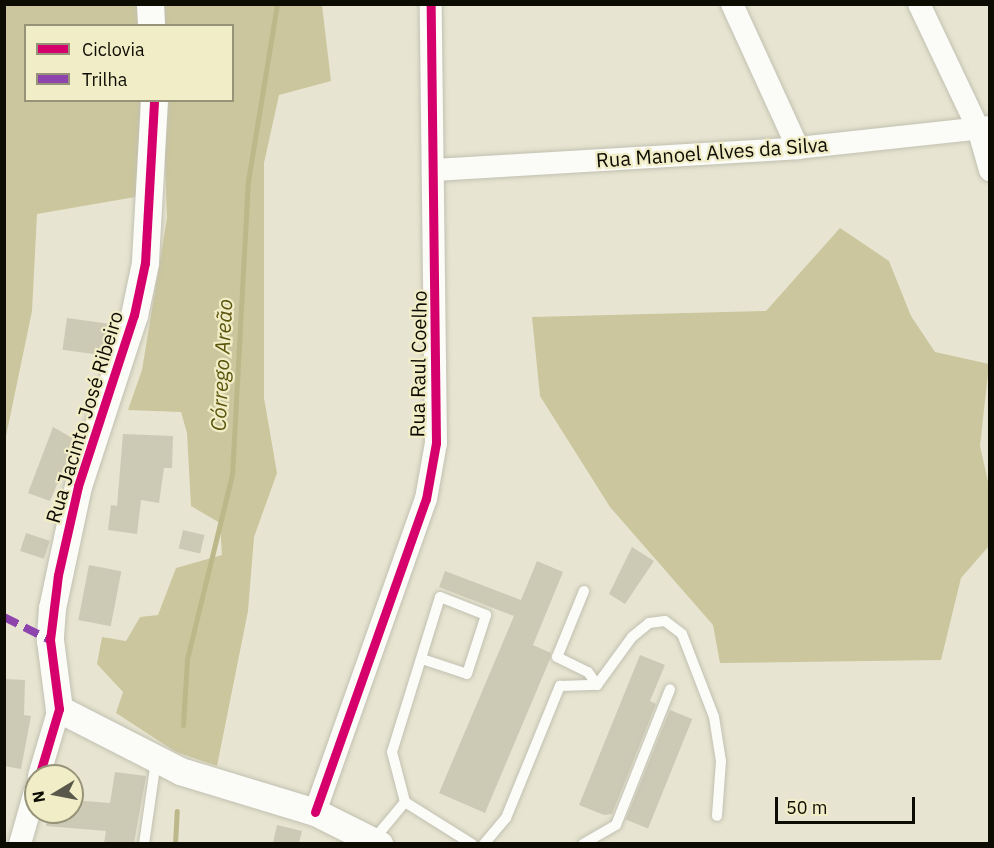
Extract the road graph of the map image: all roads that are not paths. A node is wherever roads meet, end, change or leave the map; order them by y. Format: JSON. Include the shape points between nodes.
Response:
{"nodes":[{"id":1,"x":150,"y":4,"type":"edge"},
{"id":2,"x":431,"y":4,"type":"edge"},
{"id":3,"x":732,"y":4,"type":"edge"},
{"id":4,"x":919,"y":4,"type":"edge"},
{"id":5,"x":151,"y":24,"type":"edge"},
{"id":6,"x":154,"y":102,"type":"edge"},
{"id":7,"x":984,"y":127,"type":"edge"},
{"id":8,"x":798,"y":148,"type":"junction"},
{"id":9,"x":433,"y":170,"type":"junction"},
{"id":10,"x":990,"y":170,"type":"edge"},
{"id":11,"x":584,"y":591,"type":"dead end"},
{"id":12,"x":422,"y":659,"type":"junction"},
{"id":13,"x":597,"y":685,"type":"junction"},
{"id":14,"x":670,"y":689,"type":"dead end"},
{"id":15,"x":59,"y":710,"type":"junction"},
{"id":16,"x":157,"y":760,"type":"junction"},
{"id":17,"x":43,"y":764,"type":"edge"},
{"id":18,"x":405,"y":802,"type":"junction"},
{"id":19,"x":315,"y":812,"type":"junction"},
{"id":20,"x":717,"y":816,"type":"dead end"},
{"id":21,"x":26,"y":824,"type":"edge"},
{"id":22,"x":377,"y":841,"type":"edge"},
{"id":23,"x":20,"y":843,"type":"edge"},
{"id":24,"x":144,"y":843,"type":"edge"},
{"id":25,"x":472,"y":843,"type":"edge"},
{"id":26,"x":483,"y":843,"type":"edge"},
{"id":27,"x":583,"y":843,"type":"edge"}],
"edges":[{"from":1,"to":5,"type":"street"},
{"from":2,"to":9,"type":"street","name":"Rua Raul Coelho"},
{"from":3,"to":8,"type":"street"},
{"from":4,"to":7,"type":"street"},
{"from":6,"to":15,"type":"street","name":"Rua Jacinto José Ribeiro","via":[[143,273],[78,486],[52,608],[50,640]]},
{"from":7,"to":8,"type":"street","name":"Rua Manoel Alves da Silva"},
{"from":7,"to":10,"type":"street"},
{"from":8,"to":9,"type":"street","name":"Rua Manoel Alves da Silva"},
{"from":9,"to":19,"type":"street","name":"Rua Raul Coelho","via":[[438,408],[428,488]]},
{"from":11,"to":13,"type":"lane","via":[[557,657],[588,672]]},
{"from":12,"to":12,"type":"lane","via":[[440,597],[486,615],[467,674]]},
{"from":12,"to":18,"type":"lane","via":[[392,752]]},
{"from":13,"to":20,"type":"lane","via":[[649,623],[665,621],[682,634],[714,717],[721,761]]},
{"from":13,"to":26,"type":"lane","via":[[560,687],[506,818]]},
{"from":14,"to":27,"type":"lane","via":[[616,825]]},
{"from":15,"to":16,"type":"street"},
{"from":15,"to":17,"type":"street","name":"Rua Jacinto José Ribeiro"},
{"from":16,"to":19,"type":"street"},
{"from":16,"to":24,"type":"lane"},
{"from":18,"to":22,"type":"lane"},
{"from":18,"to":25,"type":"lane"},
{"from":19,"to":22,"type":"street"},
{"from":21,"to":23,"type":"street"}]}
